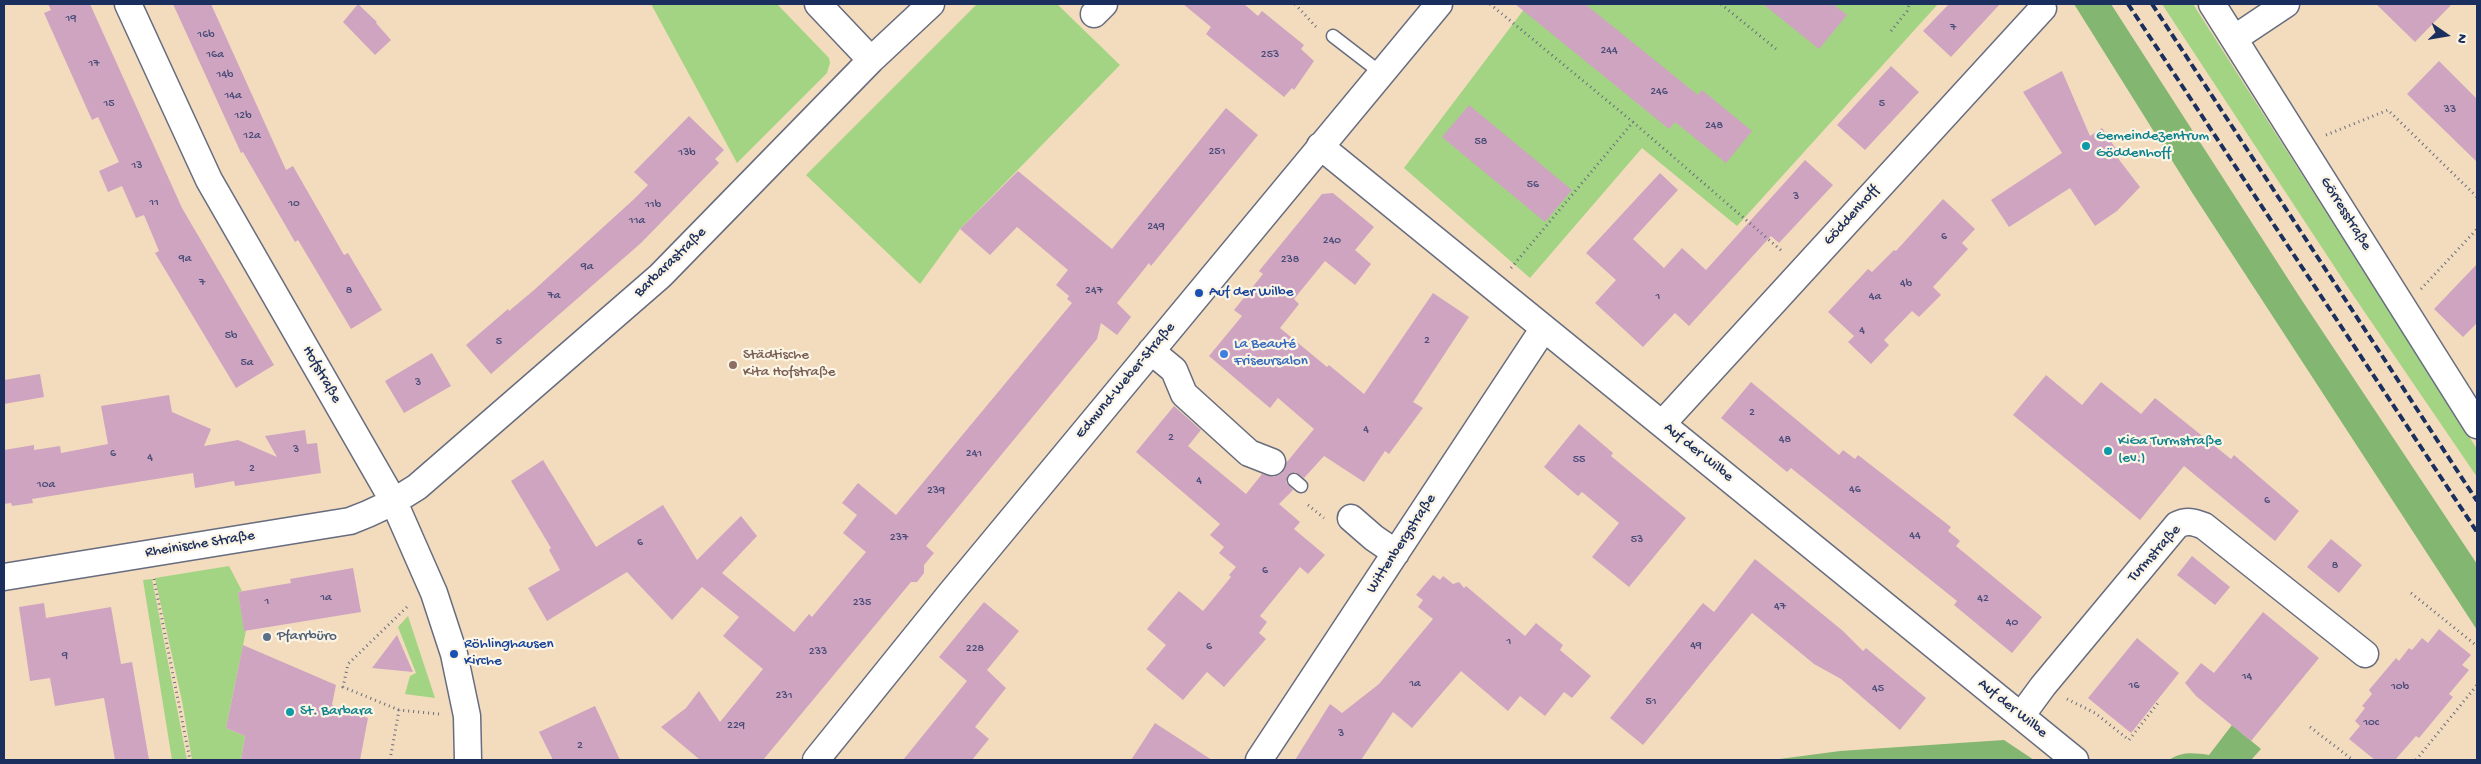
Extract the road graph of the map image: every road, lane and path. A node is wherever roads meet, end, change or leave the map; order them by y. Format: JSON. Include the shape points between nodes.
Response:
{"nodes":[{"id":1,"x":128,"y":4,"type":"edge"},
{"id":2,"x":818,"y":4,"type":"edge"},
{"id":3,"x":931,"y":4,"type":"edge"},
{"id":4,"x":1295,"y":4,"type":"edge"},
{"id":5,"x":1439,"y":4,"type":"edge"},
{"id":6,"x":1490,"y":4,"type":"edge"},
{"id":7,"x":1721,"y":4,"type":"edge"},
{"id":8,"x":1909,"y":4,"type":"edge"},
{"id":9,"x":2212,"y":4,"type":"edge"},
{"id":10,"x":2286,"y":4,"type":"edge"},
{"id":11,"x":2043,"y":8,"type":"dead end"},
{"id":12,"x":1891,"y":31,"type":"dead end"},
{"id":13,"x":1333,"y":36,"type":"joint"},
{"id":14,"x":2235,"y":38,"type":"junction"},
{"id":15,"x":1776,"y":49,"type":"dead end"},
{"id":16,"x":872,"y":60,"type":"junction"},
{"id":17,"x":1381,"y":73,"type":"junction"},
{"id":18,"x":1633,"y":122,"type":"junction"},
{"id":19,"x":2302,"y":145,"type":"junction"},
{"id":20,"x":1320,"y":146,"type":"junction"},
{"id":21,"x":2477,"y":197,"type":"edge"},
{"id":22,"x":2477,"y":229,"type":"edge"},
{"id":23,"x":1803,"y":270,"type":"junction"},
{"id":24,"x":1495,"y":288,"type":"junction"},
{"id":25,"x":2400,"y":303,"type":"junction"},
{"id":26,"x":1544,"y":328,"type":"junction"},
{"id":27,"x":1151,"y":351,"type":"junction"},
{"id":28,"x":1662,"y":424,"type":"junction"},
{"id":29,"x":2477,"y":425,"type":"edge"},
{"id":30,"x":1272,"y":462,"type":"dead end"},
{"id":31,"x":1297,"y":483,"type":"dead end"},
{"id":32,"x":394,"y":502,"type":"junction"},
{"id":33,"x":1351,"y":518,"type":"joint"},
{"id":34,"x":1396,"y":553,"type":"junction"},
{"id":35,"x":149,"y":554,"type":"junction"},
{"id":36,"x":4,"y":577,"type":"edge"},
{"id":37,"x":2411,"y":593,"type":"dead end"},
{"id":38,"x":412,"y":603,"type":"dead end"},
{"id":39,"x":2477,"y":646,"type":"edge"},
{"id":40,"x":2365,"y":654,"type":"dead end"},
{"id":41,"x":2477,"y":685,"type":"edge"},
{"id":42,"x":2042,"y":686,"type":"junction"},
{"id":43,"x":2158,"y":703,"type":"dead end"},
{"id":44,"x":399,"y":710,"type":"junction"},
{"id":45,"x":467,"y":716,"type":"junction"},
{"id":46,"x":2021,"y":716,"type":"junction"},
{"id":47,"x":2310,"y":726,"type":"dead end"},
{"id":48,"x":190,"y":760,"type":"edge"},
{"id":49,"x":390,"y":760,"type":"edge"},
{"id":50,"x":468,"y":760,"type":"edge"},
{"id":51,"x":816,"y":760,"type":"edge"},
{"id":52,"x":1259,"y":760,"type":"edge"},
{"id":53,"x":2075,"y":760,"type":"edge"},
{"id":54,"x":2353,"y":760,"type":"edge"},
{"id":55,"x":2416,"y":760,"type":"edge"}],
"edges":[{"from":1,"to":32,"type":"street","name":"Hofstraße","via":[[209,180]]},
{"from":2,"to":16,"type":"street"},
{"from":3,"to":16,"type":"street","name":"Barbarastraße"},
{"from":4,"to":13,"type":"path","via":[[1315,26]]},
{"from":5,"to":17,"type":"street","name":"Edmund-Weber-Straße"},
{"from":6,"to":18,"type":"path"},
{"from":7,"to":15,"type":"path"},
{"from":8,"to":12,"type":"path"},
{"from":9,"to":14,"type":"street","name":"Görresstraße"},
{"from":10,"to":14,"type":"street"},
{"from":11,"to":23,"type":"street","name":"Göddenhoff"},
{"from":13,"to":17,"type":"lane"},
{"from":14,"to":19,"type":"street","name":"Görresstraße"},
{"from":16,"to":32,"type":"street","name":"Barbarastraße","via":[[660,276],[418,487]]},
{"from":17,"to":20,"type":"street","name":"Edmund-Weber-Straße"},
{"from":18,"to":23,"type":"path"},
{"from":18,"to":24,"type":"path"},
{"from":19,"to":21,"type":"path","via":[[2388,110]]},
{"from":19,"to":25,"type":"street","name":"Görresstraße"},
{"from":20,"to":24,"type":"street","name":"Auf der Wilbe"},
{"from":20,"to":27,"type":"street","name":"Edmund-Weber-Straße"},
{"from":22,"to":25,"type":"path","via":[[2420,290]]},
{"from":23,"to":28,"type":"street","name":"Göddenhoff"},
{"from":24,"to":26,"type":"street","name":"Auf der Wilbe"},
{"from":25,"to":29,"type":"street","name":"Görresstraße"},
{"from":26,"to":28,"type":"street","name":"Auf der Wilbe"},
{"from":26,"to":34,"type":"street","name":"Wittenbergstraße"},
{"from":27,"to":30,"type":"street","via":[[1174,370],[1184,394],[1249,453]]},
{"from":27,"to":51,"type":"street","name":"Edmund-Weber-Straße"},
{"from":28,"to":46,"type":"street","name":"Auf der Wilbe"},
{"from":31,"to":33,"type":"path","via":[[1294,494],[1341,532]]},
{"from":32,"to":35,"type":"street","name":"Rheinische Straße","via":[[350,521]]},
{"from":32,"to":45,"type":"street","name":"Hofstraße","via":[[434,594],[454,654]]},
{"from":33,"to":34,"type":"street"},
{"from":34,"to":52,"type":"street","name":"Wittenbergstraße"},
{"from":35,"to":36,"type":"street","name":"Rheinische Straße"},
{"from":35,"to":48,"type":"path"},
{"from":37,"to":39,"type":"path"},
{"from":38,"to":44,"type":"path","via":[[348,664],[343,687]]},
{"from":40,"to":42,"type":"street","name":"Turmstraße","via":[[2204,526],[2190,521],[2177,525]]},
{"from":41,"to":55,"type":"path"},
{"from":42,"to":43,"type":"path","via":[[2095,713],[2129,740]]},
{"from":42,"to":46,"type":"street","name":"Turmstraße"},
{"from":44,"to":45,"type":"path"},
{"from":44,"to":49,"type":"path"},
{"from":45,"to":50,"type":"street","name":"Hofstraße"},
{"from":46,"to":53,"type":"street","name":"Auf der Wilbe"},
{"from":47,"to":54,"type":"path"}]}
